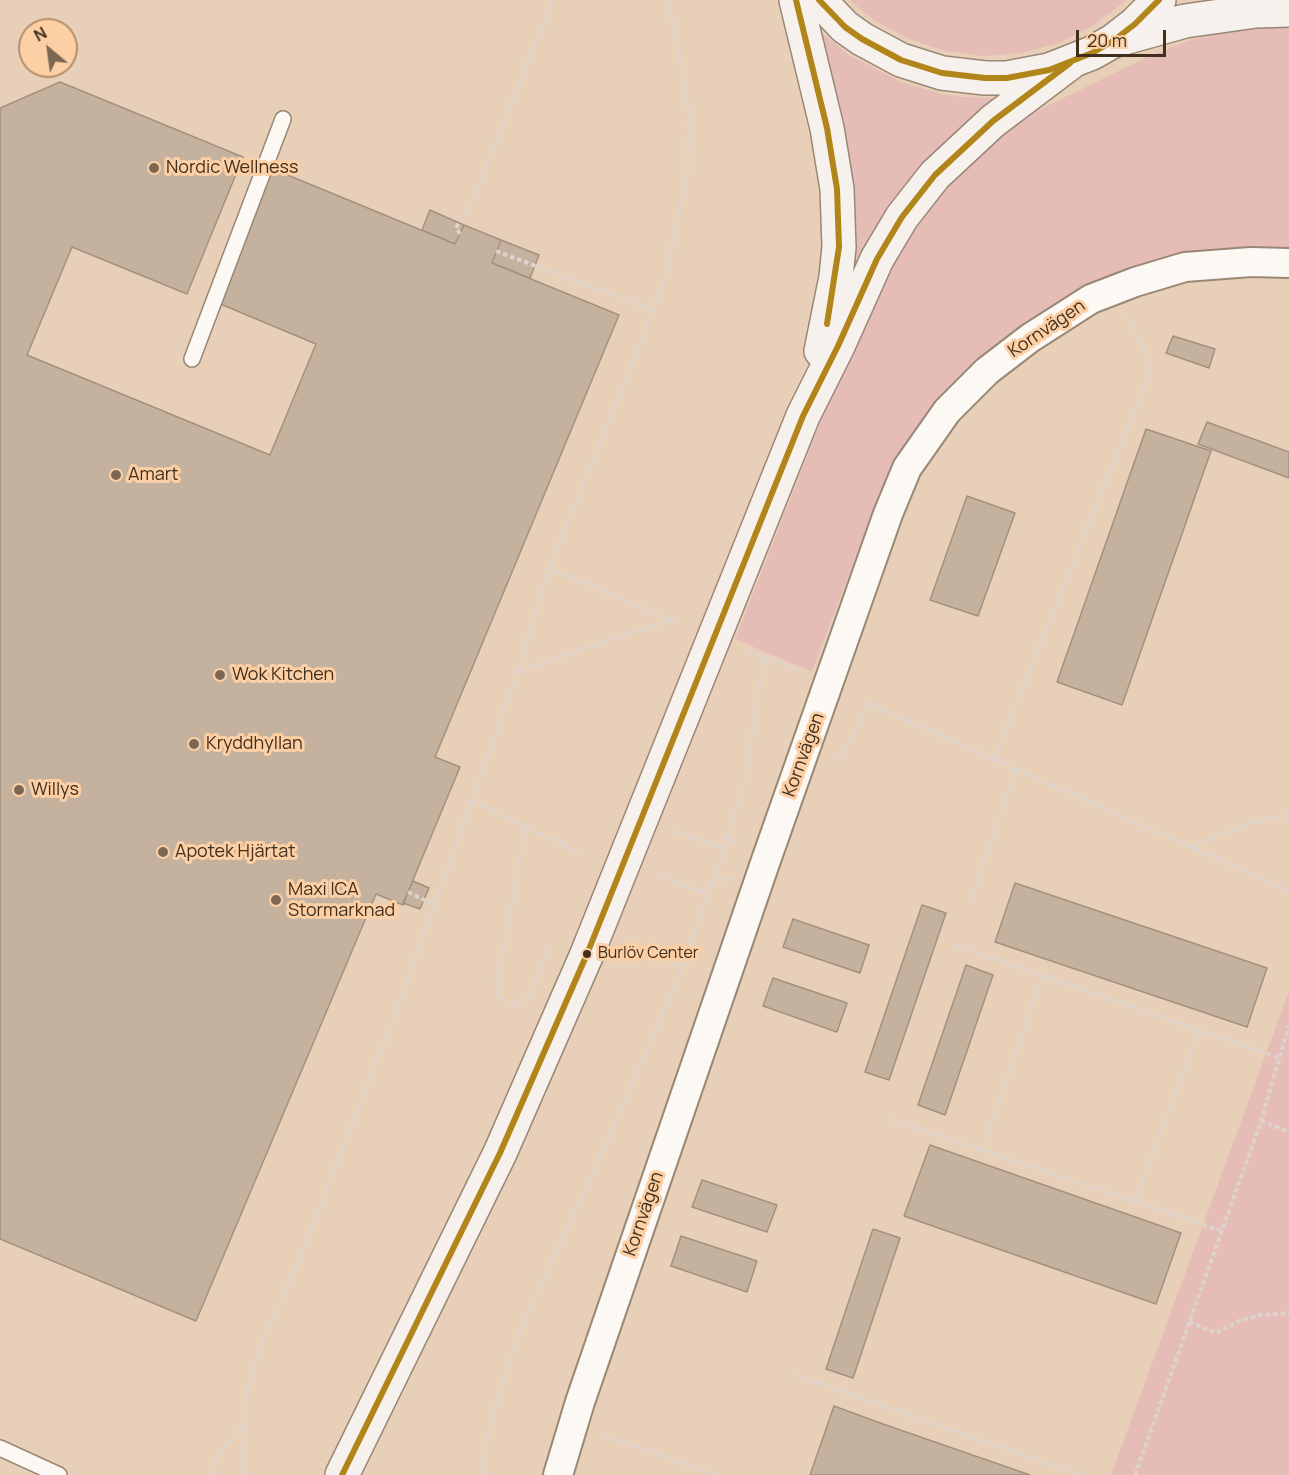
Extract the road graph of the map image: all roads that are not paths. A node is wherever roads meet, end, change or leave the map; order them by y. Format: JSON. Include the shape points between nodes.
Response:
{"nodes":[{"id":1,"x":796,"y":0,"type":"edge"},
{"id":2,"x":819,"y":0,"type":"edge"},
{"id":3,"x":1159,"y":0,"type":"edge"},
{"id":4,"x":1289,"y":10,"type":"edge"},
{"id":5,"x":1113,"y":41,"type":"junction"},
{"id":6,"x":1070,"y":63,"type":"junction"},
{"id":7,"x":283,"y":119,"type":"dead end"},
{"id":8,"x":1289,"y":263,"type":"edge"},
{"id":9,"x":192,"y":359,"type":"dead end"},
{"id":10,"x":803,"y":416,"type":"junction"},
{"id":11,"x":0,"y":1448,"type":"edge"},
{"id":12,"x":59,"y":1475,"type":"edge"},
{"id":13,"x":342,"y":1475,"type":"edge"},
{"id":14,"x":558,"y":1475,"type":"edge"}],
"edges":[{"from":1,"to":10,"type":"main road","via":[[833,159],[839,217],[836,277],[824,341]]},
{"from":2,"to":6,"type":"main road","via":[[845,27],[881,51],[942,73],[1007,78]]},
{"from":3,"to":5,"type":"main road"},
{"from":4,"to":5,"type":"main road","via":[[1185,21]]},
{"from":5,"to":6,"type":"main road"},
{"from":6,"to":10,"type":"main road","via":[[972,139],[917,196],[877,259]]},
{"from":7,"to":9,"type":"lane"},
{"from":8,"to":14,"type":"street","name":"Kornvägen","via":[[1185,267],[1091,299],[987,371],[947,411],[907,468],[765,863]]},
{"from":10,"to":13,"type":"main road","via":[[587,954],[500,1153]]},
{"from":11,"to":12,"type":"lane"}]}
